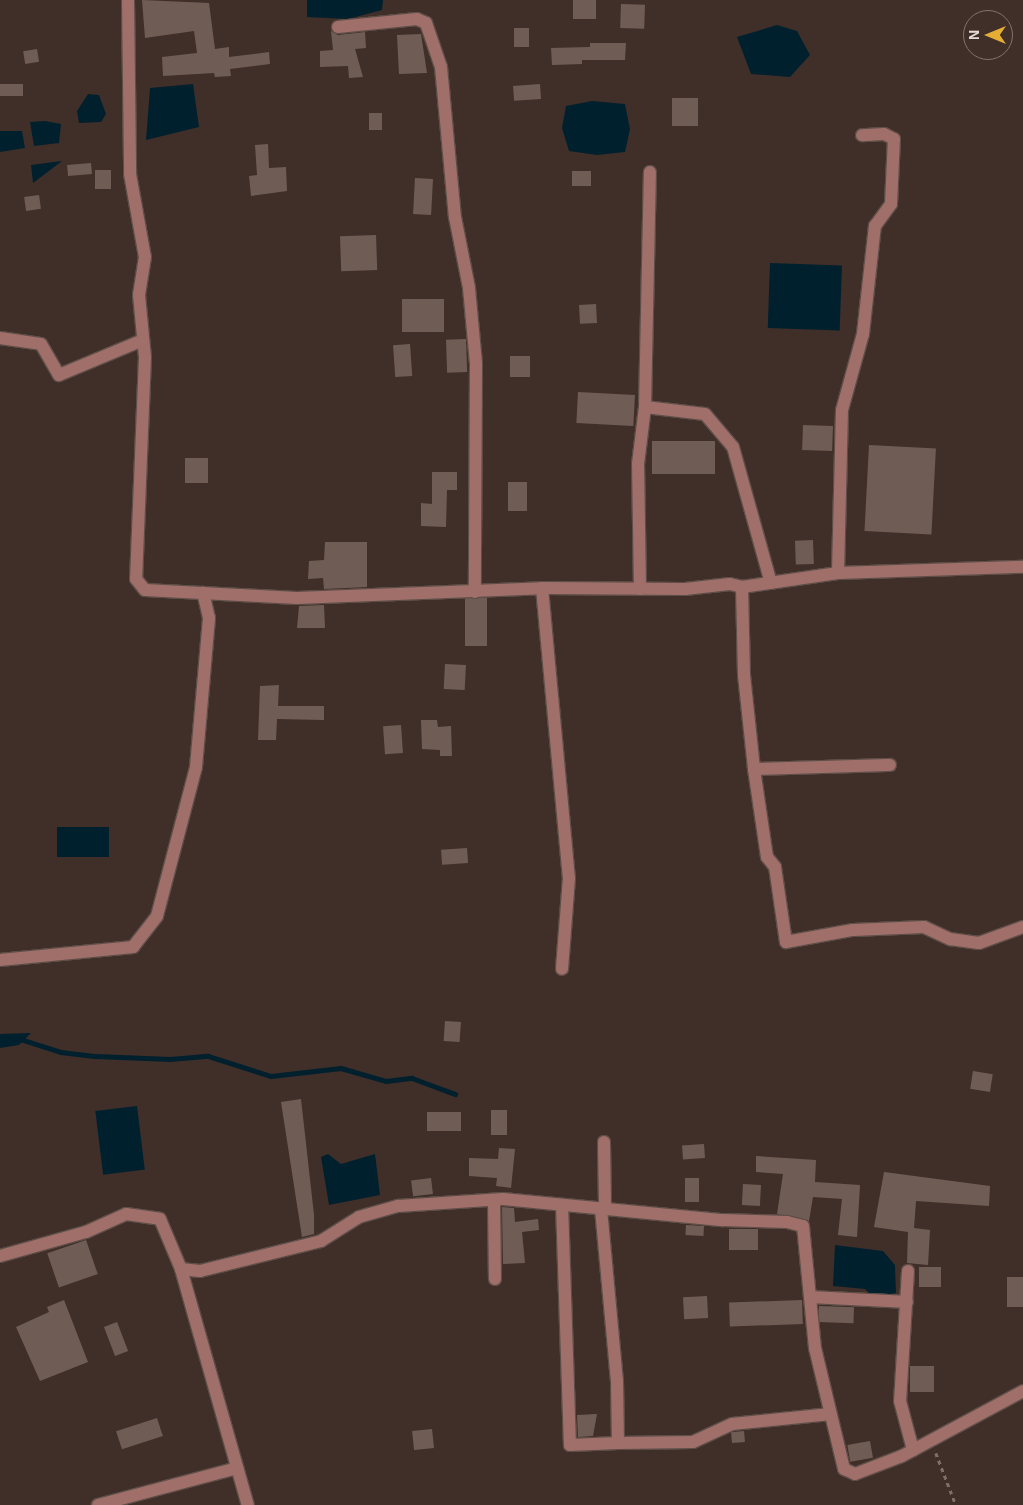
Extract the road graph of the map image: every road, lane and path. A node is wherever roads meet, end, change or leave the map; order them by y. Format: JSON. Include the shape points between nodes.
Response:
{"nodes":[{"id":1,"x":128,"y":0,"type":"edge"},
{"id":2,"x":338,"y":27,"type":"dead end"},
{"id":3,"x":862,"y":135,"type":"dead end"},
{"id":4,"x":650,"y":172,"type":"dead end"},
{"id":5,"x":0,"y":338,"type":"edge"},
{"id":6,"x":143,"y":340,"type":"junction"},
{"id":7,"x":645,"y":407,"type":"junction"},
{"id":8,"x":1023,"y":567,"type":"edge"},
{"id":9,"x":838,"y":574,"type":"junction"},
{"id":10,"x":771,"y":583,"type":"junction"},
{"id":11,"x":742,"y":587,"type":"junction"},
{"id":12,"x":542,"y":588,"type":"junction"},
{"id":13,"x":640,"y":589,"type":"junction"},
{"id":14,"x":203,"y":592,"type":"junction"},
{"id":15,"x":475,"y":592,"type":"junction"},
{"id":16,"x":890,"y":765,"type":"dead end"},
{"id":17,"x":754,"y":769,"type":"junction"},
{"id":18,"x":1023,"y":927,"type":"edge"},
{"id":19,"x":0,"y":960,"type":"edge"},
{"id":20,"x":562,"y":969,"type":"dead end"},
{"id":21,"x":604,"y":1142,"type":"dead end"},
{"id":22,"x":494,"y":1200,"type":"junction"},
{"id":23,"x":562,"y":1205,"type":"junction"},
{"id":24,"x":603,"y":1209,"type":"junction"},
{"id":25,"x":0,"y":1256,"type":"edge"},
{"id":26,"x":181,"y":1269,"type":"junction"},
{"id":27,"x":908,"y":1270,"type":"dead end"},
{"id":28,"x":495,"y":1279,"type":"dead end"},
{"id":29,"x":811,"y":1297,"type":"junction"},
{"id":30,"x":907,"y":1302,"type":"junction"},
{"id":31,"x":1023,"y":1392,"type":"edge"},
{"id":32,"x":830,"y":1414,"type":"junction"},
{"id":33,"x":931,"y":1440,"type":"junction"},
{"id":34,"x":618,"y":1443,"type":"junction"},
{"id":35,"x":913,"y":1450,"type":"junction"},
{"id":36,"x":237,"y":1468,"type":"junction"},
{"id":37,"x":98,"y":1505,"type":"edge"},
{"id":38,"x":248,"y":1505,"type":"edge"},
{"id":39,"x":956,"y":1505,"type":"edge"}],
"edges":[{"from":1,"to":6,"type":"street","via":[[130,174],[145,257],[139,295]]},
{"from":2,"to":15,"type":"street","via":[[416,19],[426,23],[441,67],[454,217],[470,288],[476,364]]},
{"from":3,"to":9,"type":"street","via":[[884,134],[894,139],[891,204],[875,226],[863,334],[842,410]]},
{"from":4,"to":7,"type":"street"},
{"from":5,"to":6,"type":"street","via":[[41,344],[59,375]]},
{"from":6,"to":14,"type":"street","via":[[136,579],[145,590]]},
{"from":7,"to":10,"type":"street","via":[[705,414],[733,447]]},
{"from":7,"to":13,"type":"street","via":[[638,464]]},
{"from":8,"to":9,"type":"street"},
{"from":9,"to":10,"type":"street"},
{"from":10,"to":11,"type":"street"},
{"from":11,"to":13,"type":"street","via":[[730,584]]},
{"from":11,"to":17,"type":"street","via":[[744,676]]},
{"from":12,"to":13,"type":"street"},
{"from":12,"to":15,"type":"street"},
{"from":12,"to":20,"type":"street","via":[[562,835],[569,878]]},
{"from":14,"to":15,"type":"street","via":[[296,598]]},
{"from":14,"to":19,"type":"street","via":[[209,618],[196,767],[157,916],[133,947]]},
{"from":16,"to":17,"type":"street"},
{"from":17,"to":18,"type":"street","via":[[767,857],[775,867],[786,942],[853,930],[924,927],[950,940],[979,943]]},
{"from":21,"to":24,"type":"street"},
{"from":22,"to":23,"type":"street"},
{"from":22,"to":26,"type":"street","via":[[398,1206],[359,1217],[321,1241],[200,1271]]},
{"from":22,"to":28,"type":"street"},
{"from":23,"to":24,"type":"street"},
{"from":23,"to":34,"type":"street","via":[[570,1445]]},
{"from":24,"to":29,"type":"street","via":[[803,1226]]},
{"from":24,"to":34,"type":"street","via":[[617,1380]]},
{"from":25,"to":26,"type":"street","via":[[86,1232],[126,1214],[160,1219]]},
{"from":26,"to":36,"type":"street"},
{"from":27,"to":30,"type":"street"},
{"from":29,"to":30,"type":"street"},
{"from":29,"to":32,"type":"street","via":[[815,1348]]},
{"from":30,"to":35,"type":"street","via":[[900,1401]]},
{"from":31,"to":33,"type":"street"},
{"from":32,"to":34,"type":"street","via":[[732,1424],[693,1442]]},
{"from":32,"to":35,"type":"street","via":[[844,1469],[855,1474]]},
{"from":33,"to":35,"type":"street"},
{"from":33,"to":39,"type":"path"},
{"from":36,"to":37,"type":"street"},
{"from":36,"to":38,"type":"street"}]}
